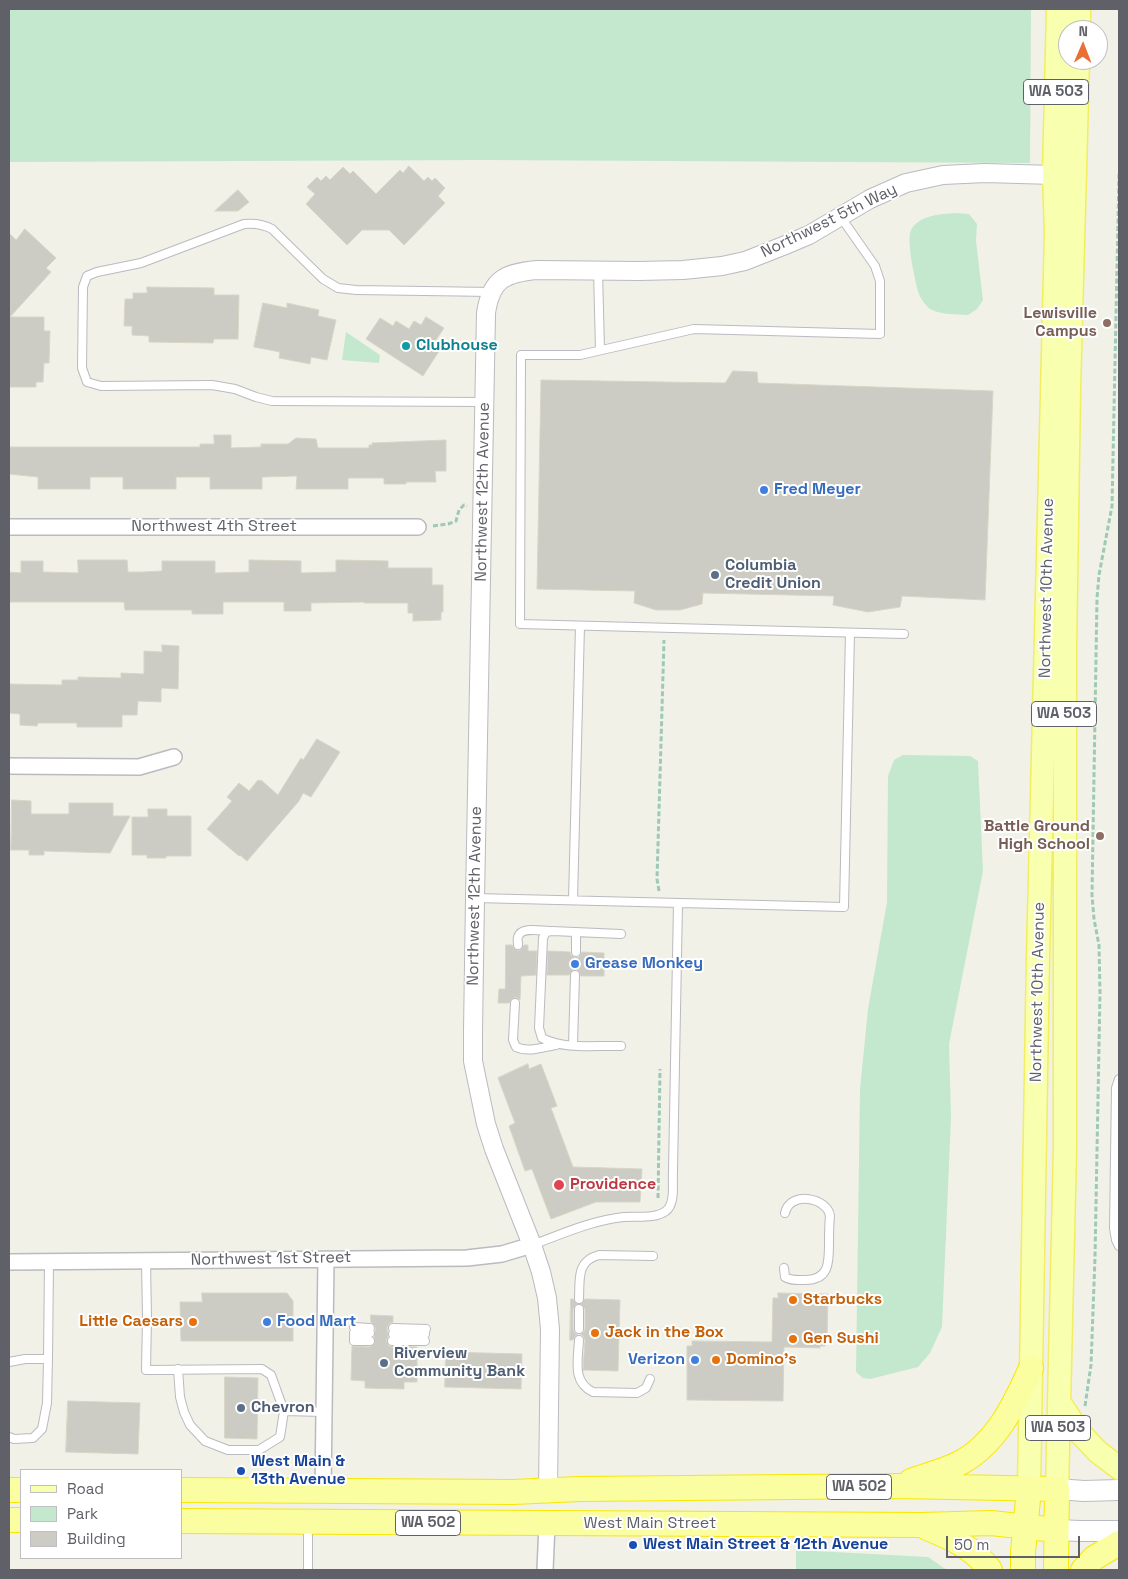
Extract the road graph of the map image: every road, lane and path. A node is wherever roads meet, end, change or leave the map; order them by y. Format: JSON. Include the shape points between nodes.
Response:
{"nodes":[{"id":1,"x":1058,"y":9,"type":"edge"},
{"id":2,"x":1078,"y":70,"type":"edge"},
{"id":3,"x":1119,"y":174,"type":"edge"},
{"id":4,"x":1054,"y":176,"type":"junction"},
{"id":5,"x":840,"y":216,"type":"junction"},
{"id":6,"x":598,"y":271,"type":"junction"},
{"id":7,"x":492,"y":292,"type":"junction"},
{"id":8,"x":600,"y":350,"type":"junction"},
{"id":9,"x":485,"y":402,"type":"junction"},
{"id":10,"x":482,"y":506,"type":"junction"},
{"id":11,"x":9,"y":527,"type":"edge"},
{"id":12,"x":418,"y":527,"type":"joint"},
{"id":13,"x":580,"y":626,"type":"junction"},
{"id":14,"x":664,"y":628,"type":"junction"},
{"id":15,"x":850,"y":633,"type":"junction"},
{"id":16,"x":904,"y":634,"type":"dead end"},
{"id":17,"x":174,"y":757,"type":"dead end"},
{"id":18,"x":9,"y":766,"type":"edge"},
{"id":19,"x":475,"y":898,"type":"junction"},
{"id":20,"x":573,"y":900,"type":"junction"},
{"id":21,"x":661,"y":902,"type":"junction"},
{"id":22,"x":678,"y":903,"type":"junction"},
{"id":23,"x":552,"y":931,"type":"junction"},
{"id":24,"x":576,"y":932,"type":"junction"},
{"id":25,"x":622,"y":934,"type":"dead end"},
{"id":26,"x":518,"y":945,"type":"dead end"},
{"id":27,"x":576,"y":952,"type":"dead end"},
{"id":28,"x":575,"y":976,"type":"dead end"},
{"id":29,"x":515,"y":1003,"type":"dead end"},
{"id":30,"x":560,"y":1044,"type":"junction"},
{"id":31,"x":573,"y":1045,"type":"junction"},
{"id":32,"x":620,"y":1046,"type":"dead end"},
{"id":33,"x":660,"y":1065,"type":"dead end"},
{"id":34,"x":1119,"y":1079,"type":"edge"},
{"id":35,"x":653,"y":1203,"type":"dead end"},
{"id":36,"x":785,"y":1213,"type":"dead end"},
{"id":37,"x":532,"y":1245,"type":"junction"},
{"id":38,"x":1119,"y":1246,"type":"edge"},
{"id":39,"x":653,"y":1256,"type":"dead end"},
{"id":40,"x":326,"y":1259,"type":"junction"},
{"id":41,"x":146,"y":1261,"type":"junction"},
{"id":42,"x":9,"y":1262,"type":"edge"},
{"id":43,"x":49,"y":1262,"type":"junction"},
{"id":44,"x":784,"y":1268,"type":"dead end"},
{"id":45,"x":580,"y":1299,"type":"dead end"},
{"id":46,"x":579,"y":1309,"type":"dead end"},
{"id":47,"x":579,"y":1328,"type":"dead end"},
{"id":48,"x":354,"y":1332,"type":"joint"},
{"id":49,"x":392,"y":1334,"type":"dead end"},
{"id":50,"x":425,"y":1335,"type":"dead end"},
{"id":51,"x":578,"y":1340,"type":"dead end"},
{"id":52,"x":48,"y":1358,"type":"junction"},
{"id":53,"x":9,"y":1362,"type":"edge"},
{"id":54,"x":1031,"y":1368,"type":"junction"},
{"id":55,"x":178,"y":1369,"type":"junction"},
{"id":56,"x":650,"y":1379,"type":"dead end"},
{"id":57,"x":1060,"y":1403,"type":"junction"},
{"id":58,"x":1085,"y":1409,"type":"dead end"},
{"id":59,"x":284,"y":1412,"type":"junction"},
{"id":60,"x":324,"y":1412,"type":"junction"},
{"id":61,"x":9,"y":1437,"type":"edge"},
{"id":62,"x":1119,"y":1468,"type":"edge"},
{"id":63,"x":898,"y":1486,"type":"junction"},
{"id":64,"x":1029,"y":1489,"type":"junction"},
{"id":65,"x":1057,"y":1489,"type":"junction"},
{"id":66,"x":182,"y":1490,"type":"edge"},
{"id":67,"x":323,"y":1490,"type":"junction"},
{"id":68,"x":548,"y":1490,"type":"junction"},
{"id":69,"x":1119,"y":1490,"type":"edge"},
{"id":70,"x":182,"y":1521,"type":"edge"},
{"id":71,"x":308,"y":1522,"type":"junction"},
{"id":72,"x":547,"y":1524,"type":"junction"},
{"id":73,"x":921,"y":1525,"type":"junction"},
{"id":74,"x":1026,"y":1526,"type":"junction"},
{"id":75,"x":1056,"y":1530,"type":"junction"},
{"id":76,"x":1119,"y":1531,"type":"edge"},
{"id":77,"x":1119,"y":1543,"type":"edge"},
{"id":78,"x":308,"y":1570,"type":"edge"},
{"id":79,"x":545,"y":1570,"type":"edge"},
{"id":80,"x":990,"y":1570,"type":"edge"},
{"id":81,"x":1024,"y":1570,"type":"edge"},
{"id":82,"x":1056,"y":1570,"type":"edge"},
{"id":83,"x":1083,"y":1570,"type":"edge"}],
"edges":[{"from":1,"to":4,"type":"main road","name":"Northwest 10th Avenue","number":"WA 503"},
{"from":2,"to":57,"type":"main road","name":"Northwest 10th Avenue","number":"WA 503","via":[[1064,650],[1065,1149]]},
{"from":3,"to":58,"type":"path","via":[[1112,506],[1099,575],[1097,616],[1092,895],[1100,1001],[1091,1365]]},
{"from":4,"to":5,"type":"street","name":"Northwest 5th Way","via":[[985,172],[943,175],[906,183]]},
{"from":4,"to":54,"type":"main road","name":"Northwest 10th Avenue","number":"WA 503","via":[[1056,233]]},
{"from":5,"to":6,"type":"street","name":"Northwest 5th Way","via":[[809,235],[745,262],[683,270]]},
{"from":5,"to":8,"type":"lane","via":[[875,266],[880,281],[880,334],[694,329]]},
{"from":6,"to":7,"type":"street","name":"Northwest 5th Way","via":[[519,272],[500,280]]},
{"from":6,"to":8,"type":"lane"},
{"from":7,"to":9,"type":"street","name":"Northwest 12th Avenue","via":[[486,313]]},
{"from":7,"to":9,"type":"lane","via":[[338,288],[272,229],[254,223],[141,263],[97,272],[87,276],[83,286],[82,368],[87,382],[101,386],[212,385],[272,400]]},
{"from":8,"to":13,"type":"lane","via":[[580,355],[521,355],[520,624]]},
{"from":9,"to":10,"type":"street","name":"Northwest 12th Avenue"},
{"from":10,"to":12,"type":"path","via":[[464,505],[456,521]]},
{"from":10,"to":19,"type":"street","name":"Northwest 12th Avenue"},
{"from":11,"to":12,"type":"street","name":"Northwest 4th Street"},
{"from":13,"to":14,"type":"lane"},
{"from":13,"to":20,"type":"lane"},
{"from":14,"to":15,"type":"lane"},
{"from":14,"to":21,"type":"path","via":[[657,879]]},
{"from":15,"to":16,"type":"lane"},
{"from":15,"to":22,"type":"lane","via":[[844,907]]},
{"from":17,"to":18,"type":"street","via":[[139,767]]},
{"from":19,"to":20,"type":"lane"},
{"from":19,"to":37,"type":"street","name":"Northwest 12th Avenue","via":[[473,1038],[479,1094],[494,1149]]},
{"from":20,"to":21,"type":"lane"},
{"from":21,"to":22,"type":"lane"},
{"from":22,"to":37,"type":"lane","via":[[670,1207],[653,1216],[624,1217],[591,1224]]},
{"from":23,"to":24,"type":"lane"},
{"from":23,"to":26,"type":"lane","via":[[521,932]]},
{"from":23,"to":30,"type":"lane","via":[[546,932],[543,938],[539,1028],[542,1038]]},
{"from":24,"to":25,"type":"lane"},
{"from":24,"to":27,"type":"lane"},
{"from":28,"to":31,"type":"lane"},
{"from":29,"to":30,"type":"lane","via":[[513,1040],[516,1047],[531,1050]]},
{"from":30,"to":31,"type":"lane"},
{"from":31,"to":32,"type":"lane"},
{"from":33,"to":35,"type":"path","via":[[658,1200]]},
{"from":34,"to":38,"type":"lane","via":[[1116,1088],[1114,1228]]},
{"from":36,"to":44,"type":"lane","via":[[790,1202],[804,1198],[827,1208],[830,1216],[828,1264],[824,1273],[809,1280],[789,1280],[785,1277]]},
{"from":37,"to":40,"type":"street","name":"Northwest 1st Street","via":[[502,1254],[467,1258]]},
{"from":37,"to":68,"type":"street","name":"Northwest 12th Avenue","via":[[547,1298],[550,1329]]},
{"from":39,"to":45,"type":"lane","via":[[592,1257],[580,1272]]},
{"from":40,"to":41,"type":"street","name":"Northwest 1st Street"},
{"from":40,"to":60,"type":"street"},
{"from":41,"to":43,"type":"street","name":"Northwest 1st Street"},
{"from":41,"to":55,"type":"lane","via":[[146,1370]]},
{"from":42,"to":43,"type":"street","name":"Northwest 1st Street"},
{"from":43,"to":52,"type":"lane"},
{"from":46,"to":47,"type":"lane"},
{"from":48,"to":48,"type":"lane","via":[[354,1341],[370,1334]]},
{"from":49,"to":50,"type":"lane"},
{"from":51,"to":56,"type":"lane","via":[[579,1378],[587,1389],[637,1393],[646,1388]]},
{"from":52,"to":53,"type":"lane"},
{"from":52,"to":61,"type":"lane","via":[[47,1403],[42,1429],[33,1438]]},
{"from":54,"to":63,"type":"highway","via":[[1017,1399],[984,1447],[959,1464]]},
{"from":54,"to":64,"type":"main road","name":"Northwest 10th Avenue","number":"WA 503"},
{"from":55,"to":59,"type":"lane","via":[[262,1369],[271,1375]]},
{"from":55,"to":59,"type":"lane","via":[[184,1412],[190,1425],[205,1441],[228,1450],[259,1450],[280,1437]]},
{"from":57,"to":62,"type":"main road","via":[[1079,1432]]},
{"from":57,"to":65,"type":"main road","name":"Northwest 10th Avenue","number":"WA 503"},
{"from":59,"to":60,"type":"lane"},
{"from":60,"to":67,"type":"street"},
{"from":63,"to":64,"type":"highway","number":"WA 502"},
{"from":63,"to":68,"type":"highway","number":"WA 502"},
{"from":64,"to":65,"type":"highway","number":"WA 502"},
{"from":64,"to":74,"type":"highway","name":"Northwest 10th Avenue","number":"WA 503"},
{"from":65,"to":69,"type":"main road"},
{"from":65,"to":75,"type":"highway","number":"WA 503"},
{"from":66,"to":67,"type":"highway","number":"WA 502"},
{"from":67,"to":68,"type":"highway","number":"WA 502"},
{"from":70,"to":71,"type":"highway","name":"West Main Street","number":"WA 502"},
{"from":71,"to":72,"type":"highway","name":"West Main Street","number":"WA 502"},
{"from":71,"to":78,"type":"lane"},
{"from":72,"to":73,"type":"highway","name":"West Main Street","number":"WA 502"},
{"from":72,"to":79,"type":"street"},
{"from":73,"to":74,"type":"highway","name":"West Main Street","number":"WA 502","via":[[975,1523]]},
{"from":73,"to":80,"type":"highway","via":[[970,1549]]},
{"from":74,"to":75,"type":"highway","name":"West Main Street","number":"WA 502"},
{"from":74,"to":81,"type":"highway","number":"WA 503"},
{"from":75,"to":76,"type":"main road","name":"West Main Street"},
{"from":75,"to":82,"type":"highway","number":"WA 503"},
{"from":77,"to":83,"type":"highway","via":[[1094,1558]]}]}
